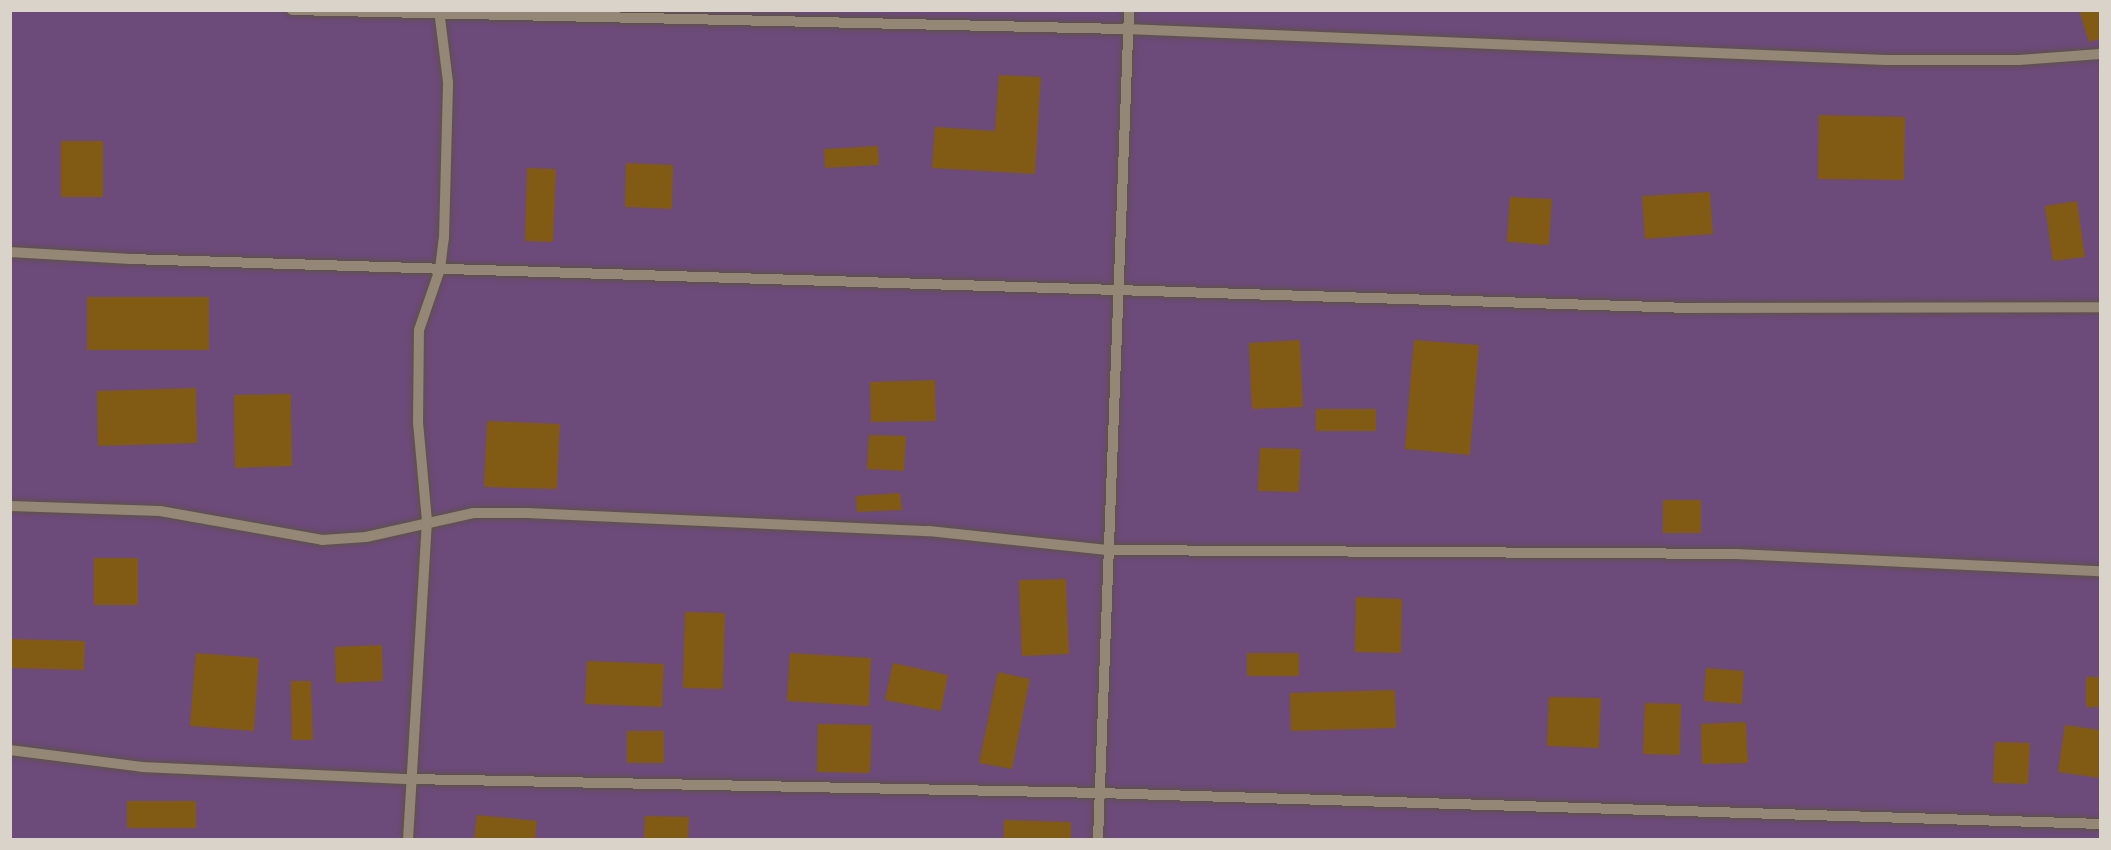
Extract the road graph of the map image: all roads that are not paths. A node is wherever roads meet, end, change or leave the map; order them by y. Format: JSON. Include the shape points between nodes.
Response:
{"nodes":[{"id":1,"x":292,"y":10,"type":"edge"},
{"id":2,"x":1129,"y":10,"type":"edge"},
{"id":3,"x":439,"y":13,"type":"edge"},
{"id":4,"x":1126,"y":29,"type":"junction"},
{"id":5,"x":2100,"y":54,"type":"edge"},
{"id":6,"x":10,"y":252,"type":"edge"},
{"id":7,"x":440,"y":269,"type":"junction"},
{"id":8,"x":1116,"y":287,"type":"junction"},
{"id":9,"x":2100,"y":307,"type":"edge"},
{"id":10,"x":10,"y":506,"type":"edge"},
{"id":11,"x":427,"y":522,"type":"junction"},
{"id":12,"x":1107,"y":550,"type":"junction"},
{"id":13,"x":2100,"y":571,"type":"edge"},
{"id":14,"x":10,"y":750,"type":"edge"},
{"id":15,"x":410,"y":779,"type":"junction"},
{"id":16,"x":1099,"y":793,"type":"junction"},
{"id":17,"x":2100,"y":824,"type":"edge"},
{"id":18,"x":408,"y":840,"type":"edge"},
{"id":19,"x":1098,"y":840,"type":"edge"}],
"edges":[{"from":1,"to":3,"type":"street"},
{"from":2,"to":4,"type":"street"},
{"from":3,"to":4,"type":"street"},
{"from":3,"to":7,"type":"street","via":[[448,82]]},
{"from":4,"to":5,"type":"street","via":[[1885,60],[2019,60]]},
{"from":4,"to":8,"type":"street"},
{"from":6,"to":7,"type":"street"},
{"from":7,"to":8,"type":"street"},
{"from":7,"to":11,"type":"street","via":[[419,330],[418,423]]},
{"from":8,"to":9,"type":"street","via":[[1685,308]]},
{"from":8,"to":12,"type":"street"},
{"from":10,"to":11,"type":"street","via":[[160,511],[322,540],[366,537]]},
{"from":11,"to":12,"type":"street","via":[[473,513],[527,513],[782,523],[929,531]]},
{"from":11,"to":15,"type":"street"},
{"from":12,"to":13,"type":"street","via":[[1736,554]]},
{"from":12,"to":16,"type":"street"},
{"from":14,"to":15,"type":"street","via":[[142,767]]},
{"from":15,"to":16,"type":"street"},
{"from":15,"to":18,"type":"street"},
{"from":16,"to":17,"type":"street"},
{"from":16,"to":19,"type":"street"}]}
